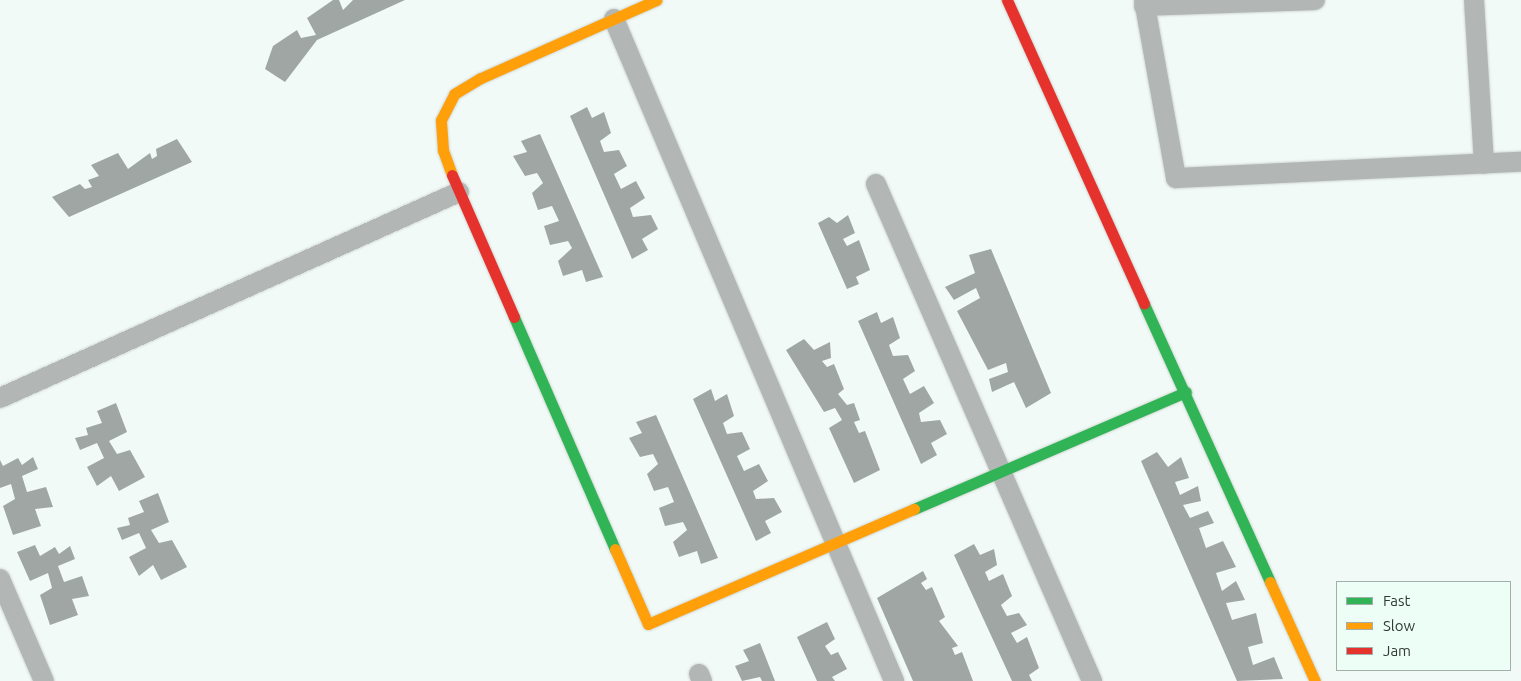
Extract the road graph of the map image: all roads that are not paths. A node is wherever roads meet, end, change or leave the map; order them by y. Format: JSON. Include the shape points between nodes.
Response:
{"nodes":[{"id":1,"x":656,"y":0,"type":"edge"},
{"id":2,"x":1007,"y":0,"type":"edge"},
{"id":3,"x":1314,"y":0,"type":"edge"},
{"id":4,"x":1474,"y":0,"type":"edge"},
{"id":5,"x":1144,"y":3,"type":"edge"},
{"id":6,"x":614,"y":19,"type":"junction"},
{"id":7,"x":1521,"y":162,"type":"edge"},
{"id":8,"x":1484,"y":164,"type":"junction"},
{"id":9,"x":876,"y":184,"type":"dead end"},
{"id":10,"x":459,"y":192,"type":"junction"},
{"id":11,"x":1186,"y":392,"type":"junction"},
{"id":12,"x":0,"y":398,"type":"edge"},
{"id":13,"x":1001,"y":472,"type":"junction"},
{"id":14,"x":836,"y":543,"type":"junction"},
{"id":15,"x":0,"y":579,"type":"edge"},
{"id":16,"x":8,"y":618,"type":"edge"},
{"id":17,"x":44,"y":681,"type":"edge"},
{"id":18,"x":894,"y":681,"type":"edge"},
{"id":19,"x":1092,"y":681,"type":"edge"},
{"id":20,"x":1315,"y":681,"type":"edge"}],
"edges":[{"from":1,"to":6,"type":"street"},
{"from":2,"to":11,"type":"street"},
{"from":3,"to":5,"type":"street"},
{"from":4,"to":8,"type":"street"},
{"from":5,"to":8,"type":"street","via":[[1176,178]]},
{"from":6,"to":10,"type":"street","via":[[481,78],[454,94],[440,120],[443,150]]},
{"from":6,"to":14,"type":"street"},
{"from":7,"to":8,"type":"street"},
{"from":9,"to":13,"type":"street"},
{"from":10,"to":12,"type":"street"},
{"from":10,"to":14,"type":"street","via":[[648,624]]},
{"from":11,"to":13,"type":"street"},
{"from":11,"to":20,"type":"street"},
{"from":13,"to":14,"type":"street"},
{"from":13,"to":19,"type":"street"},
{"from":14,"to":18,"type":"street"},
{"from":15,"to":16,"type":"street"},
{"from":16,"to":17,"type":"street"}]}
